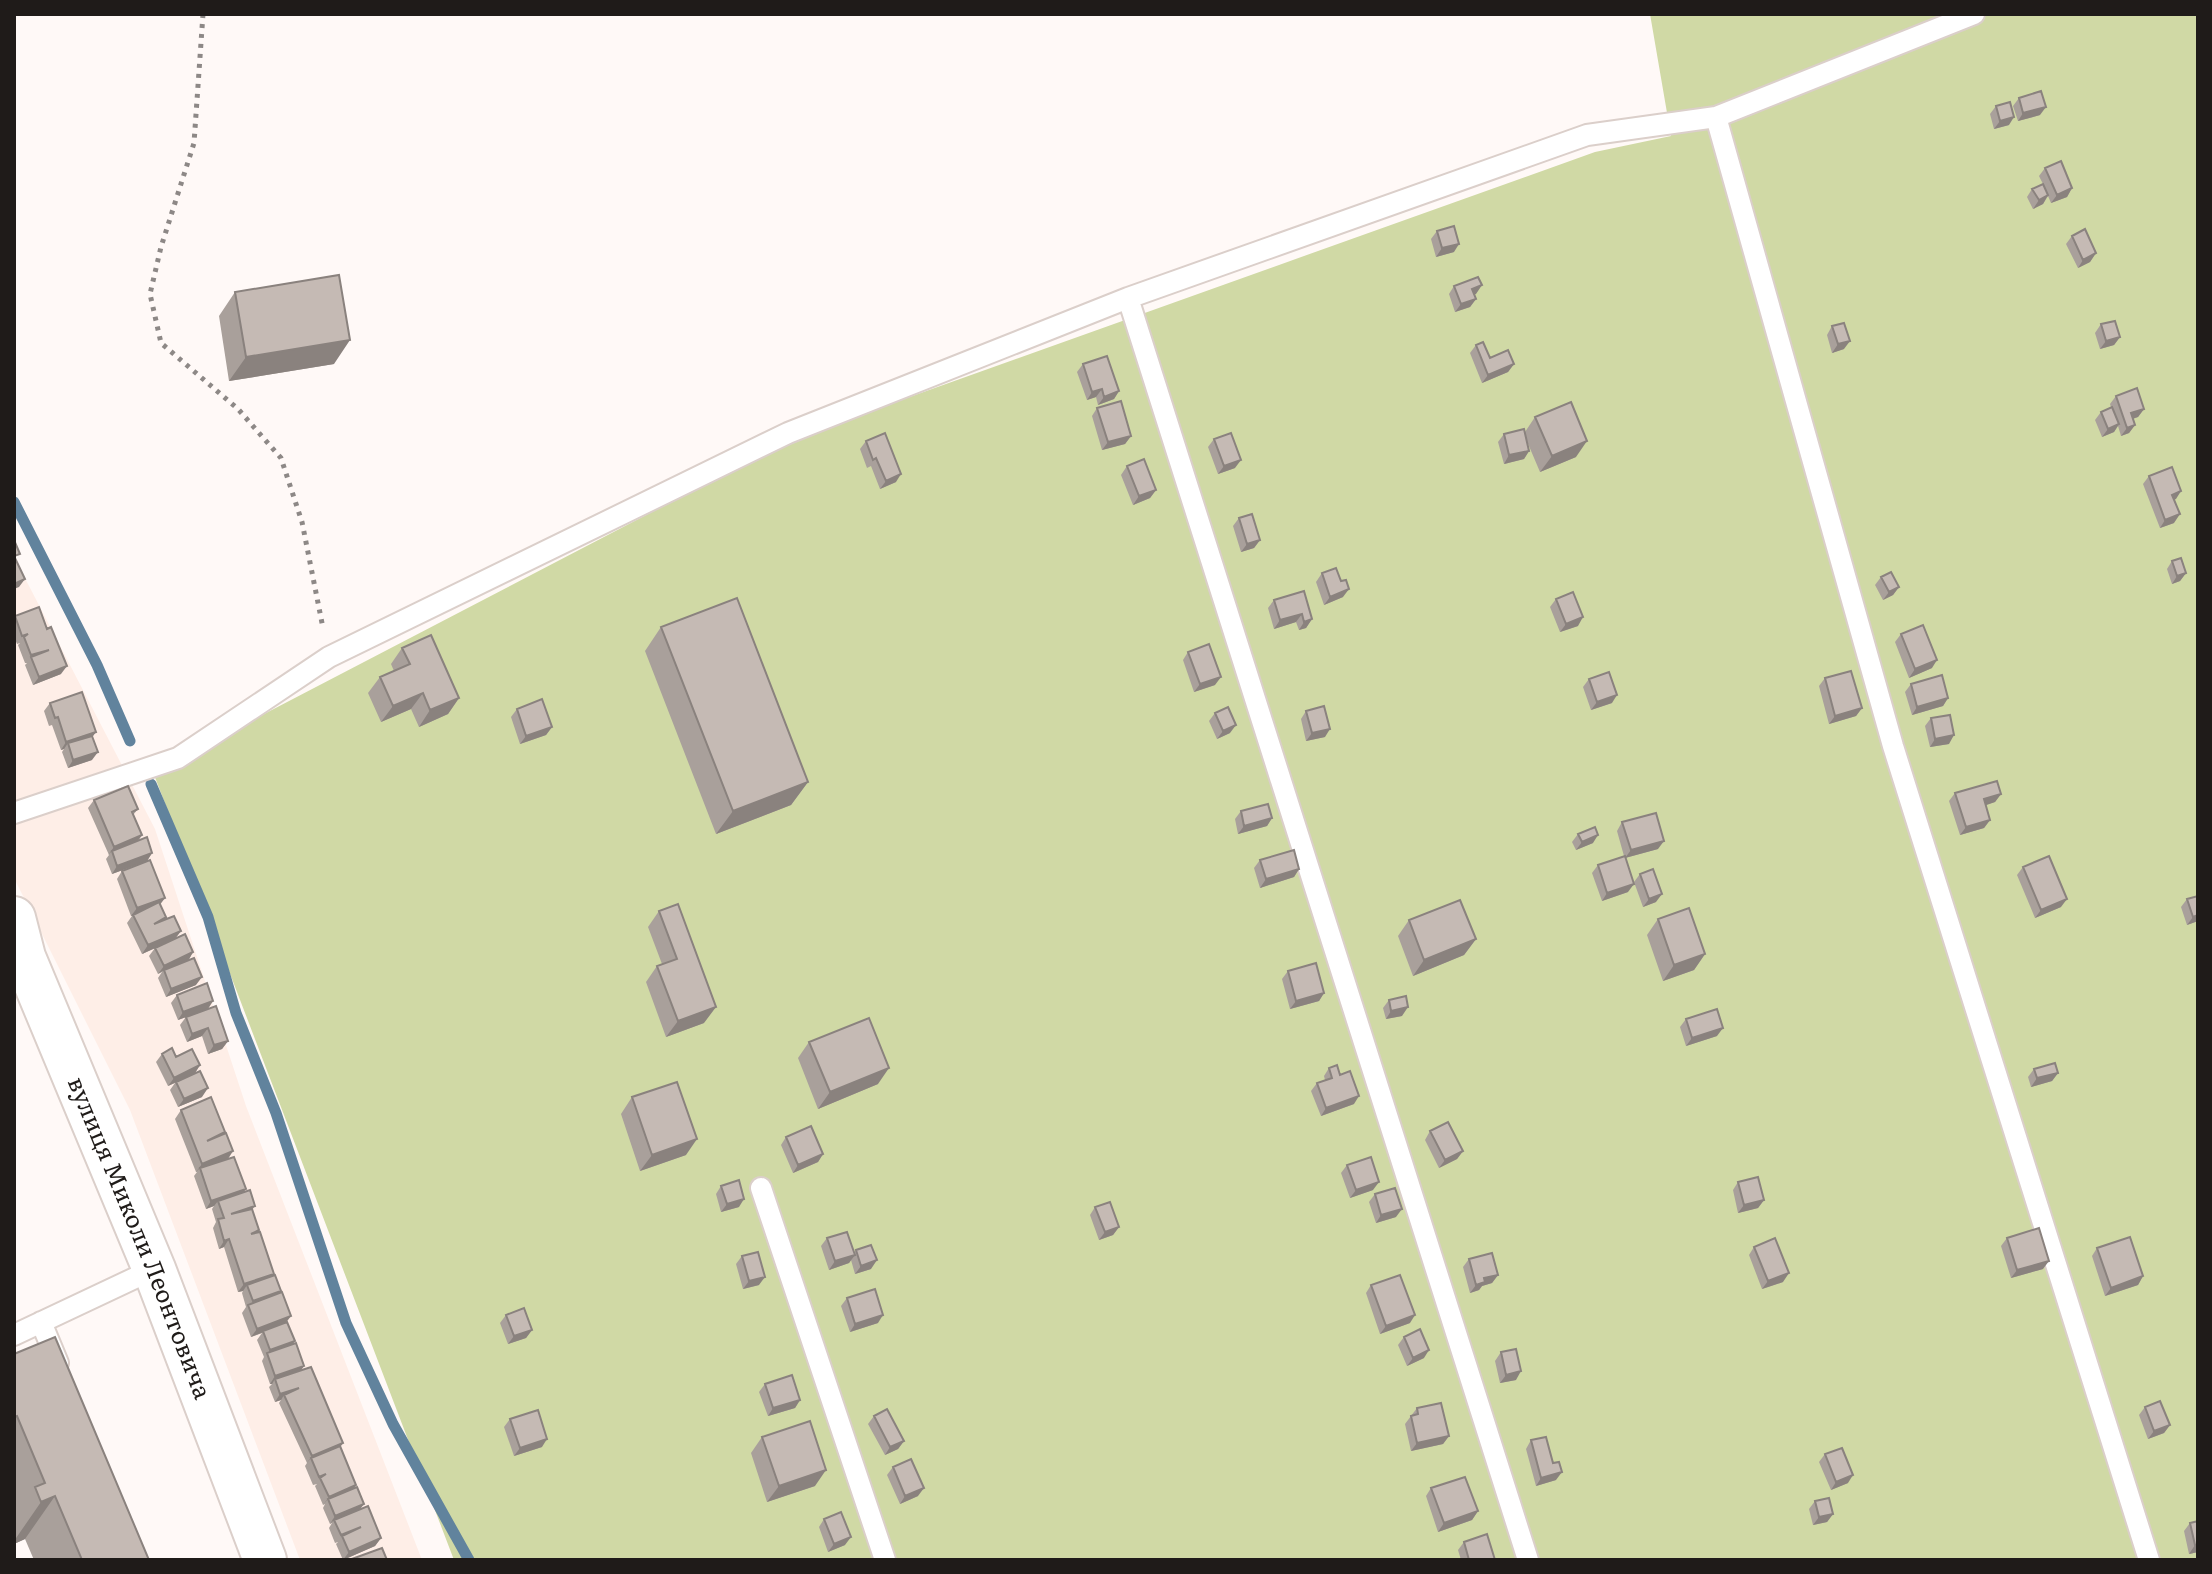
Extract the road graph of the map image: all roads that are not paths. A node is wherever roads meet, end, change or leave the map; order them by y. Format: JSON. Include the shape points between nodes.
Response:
{"nodes":[{"id":1,"x":1974,"y":14,"type":"edge"},
{"id":2,"x":1716,"y":117,"type":"junction"},
{"id":3,"x":1128,"y":298,"type":"junction"},
{"id":4,"x":14,"y":813,"type":"edge"},
{"id":5,"x":17,"y":946,"type":"edge"},
{"id":6,"x":761,"y":1188,"type":"dead end"},
{"id":7,"x":154,"y":1269,"type":"junction"},
{"id":8,"x":41,"y":1322,"type":"junction"},
{"id":9,"x":14,"y":1335,"type":"edge"},
{"id":10,"x":64,"y":1378,"type":"edge"},
{"id":11,"x":265,"y":1560,"type":"edge"},
{"id":12,"x":885,"y":1560,"type":"edge"},
{"id":13,"x":1528,"y":1560,"type":"edge"},
{"id":14,"x":2149,"y":1560,"type":"edge"}],
"edges":[{"from":1,"to":2,"type":"lane"},
{"from":2,"to":3,"type":"lane","via":[[1587,135]]},
{"from":2,"to":14,"type":"lane","via":[[1893,746]]},
{"from":3,"to":4,"type":"lane","via":[[788,433],[329,657],[178,758]]},
{"from":3,"to":13,"type":"lane"},
{"from":5,"to":7,"type":"street","name":"вулиця Миколи Леонтовича"},
{"from":6,"to":12,"type":"lane"},
{"from":7,"to":8,"type":"lane"},
{"from":7,"to":11,"type":"street","name":"вулиця Миколи Леонтовича"},
{"from":8,"to":9,"type":"lane"},
{"from":8,"to":10,"type":"lane"}]}
